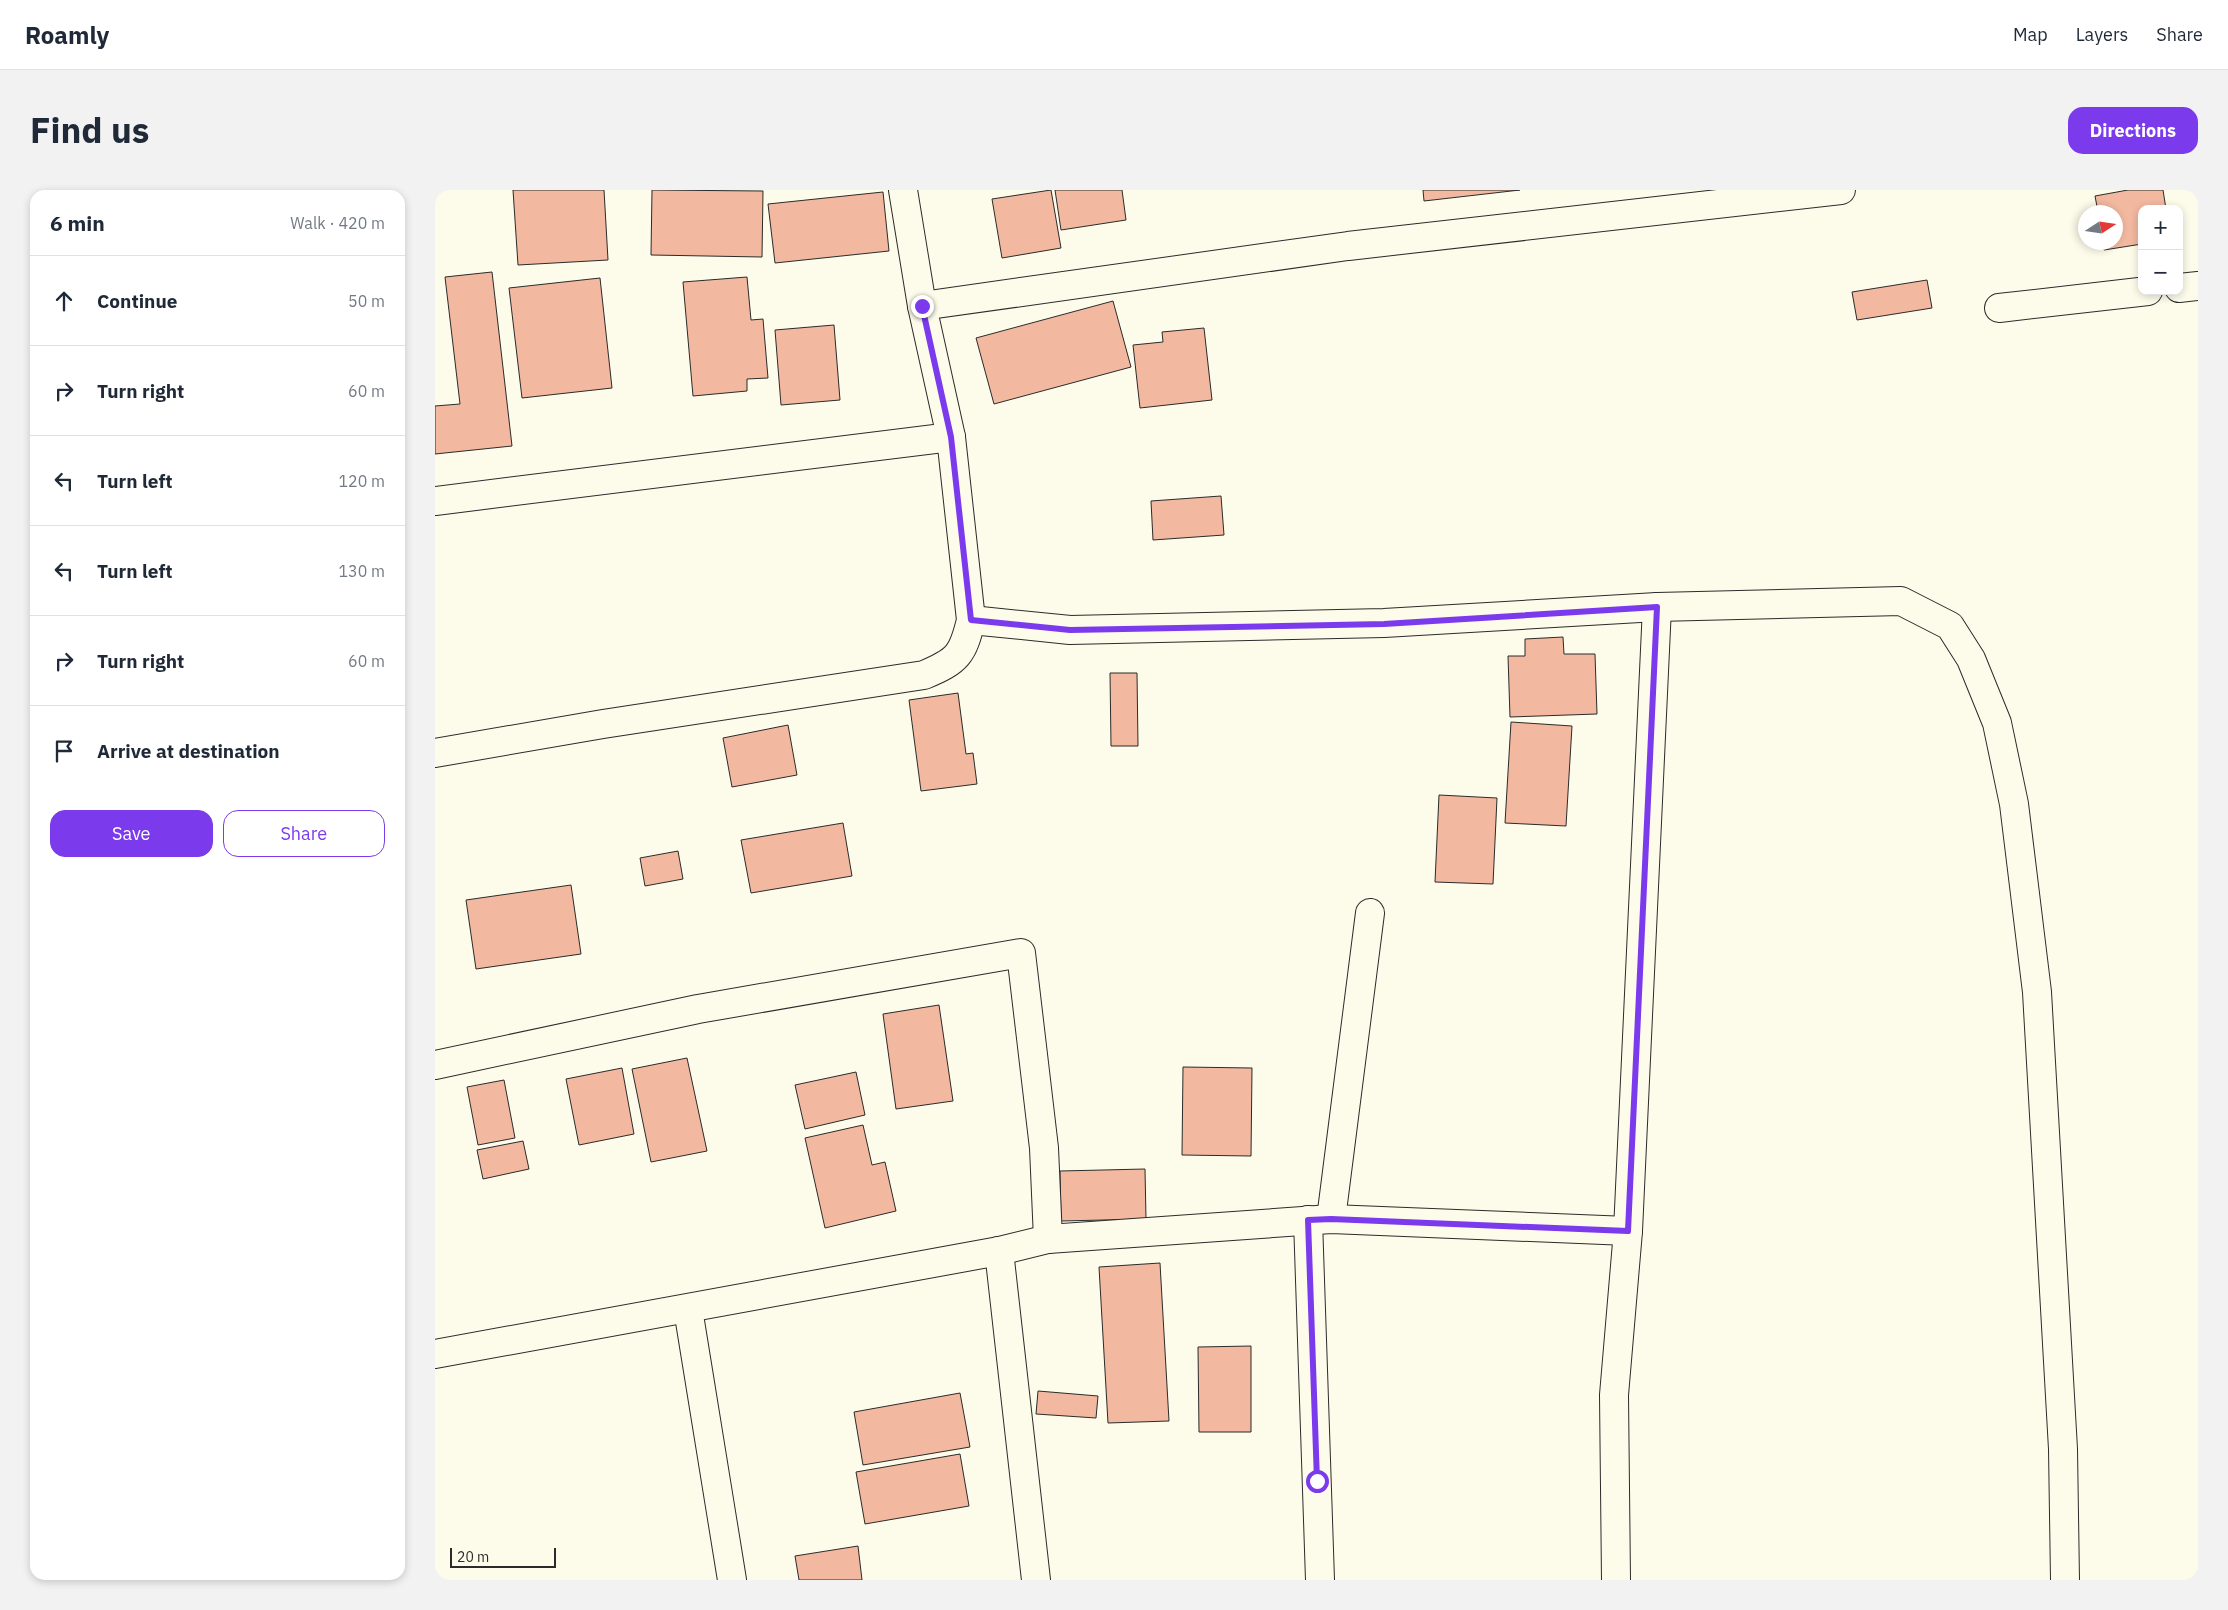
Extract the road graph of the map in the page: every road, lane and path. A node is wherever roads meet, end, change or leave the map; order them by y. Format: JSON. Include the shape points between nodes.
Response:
{"nodes":[{"id":1,"x":903,"y":190,"type":"edge"},
{"id":2,"x":1841,"y":190,"type":"edge"},
{"id":3,"x":2198,"y":286,"type":"edge"},
{"id":4,"x":2183,"y":288,"type":"edge"},
{"id":5,"x":2138,"y":292,"type":"edge"},
{"id":6,"x":922,"y":306,"type":"junction"},
{"id":7,"x":1999,"y":308,"type":"dead end"},
{"id":8,"x":951,"y":437,"type":"junction"},
{"id":9,"x":435,"y":501,"type":"edge"},
{"id":10,"x":1657,"y":607,"type":"junction"},
{"id":11,"x":971,"y":620,"type":"junction"},
{"id":12,"x":435,"y":754,"type":"edge"},
{"id":13,"x":1370,"y":913,"type":"dead end"},
{"id":14,"x":435,"y":1065,"type":"edge"},
{"id":15,"x":1320,"y":1220,"type":"junction"},
{"id":16,"x":1628,"y":1231,"type":"junction"},
{"id":17,"x":1048,"y":1239,"type":"junction"},
{"id":18,"x":999,"y":1251,"type":"junction"},
{"id":19,"x":688,"y":1309,"type":"junction"},
{"id":20,"x":435,"y":1354,"type":"edge"},
{"id":21,"x":732,"y":1580,"type":"edge"},
{"id":22,"x":1036,"y":1580,"type":"edge"},
{"id":23,"x":1320,"y":1580,"type":"edge"},
{"id":24,"x":1616,"y":1580,"type":"edge"},
{"id":25,"x":2065,"y":1580,"type":"edge"}],
"edges":[{"from":1,"to":6,"type":"street"},
{"from":2,"to":6,"type":"street","via":[[1348,246]]},
{"from":3,"to":4,"type":"street"},
{"from":5,"to":7,"type":"street"},
{"from":6,"to":8,"type":"street"},
{"from":8,"to":9,"type":"street"},
{"from":8,"to":11,"type":"street"},
{"from":10,"to":11,"type":"street","via":[[1384,624],[1090,630]]},
{"from":10,"to":16,"type":"street"},
{"from":10,"to":25,"type":"street","via":[[1901,601],[1950,626],[1971,659],[1997,723],[2014,804],[2037,992],[2063,1448]]},
{"from":11,"to":12,"type":"street","via":[[964,647],[947,666],[925,675],[603,724]]},
{"from":13,"to":15,"type":"street"},
{"from":14,"to":17,"type":"street","via":[[698,1009],[1021,953],[1044,1148]]},
{"from":15,"to":16,"type":"street"},
{"from":15,"to":17,"type":"street"},
{"from":15,"to":23,"type":"street"},
{"from":16,"to":24,"type":"street","via":[[1614,1395]]},
{"from":17,"to":18,"type":"street"},
{"from":18,"to":19,"type":"street"},
{"from":18,"to":22,"type":"street"},
{"from":19,"to":20,"type":"street"},
{"from":19,"to":21,"type":"street"}]}
